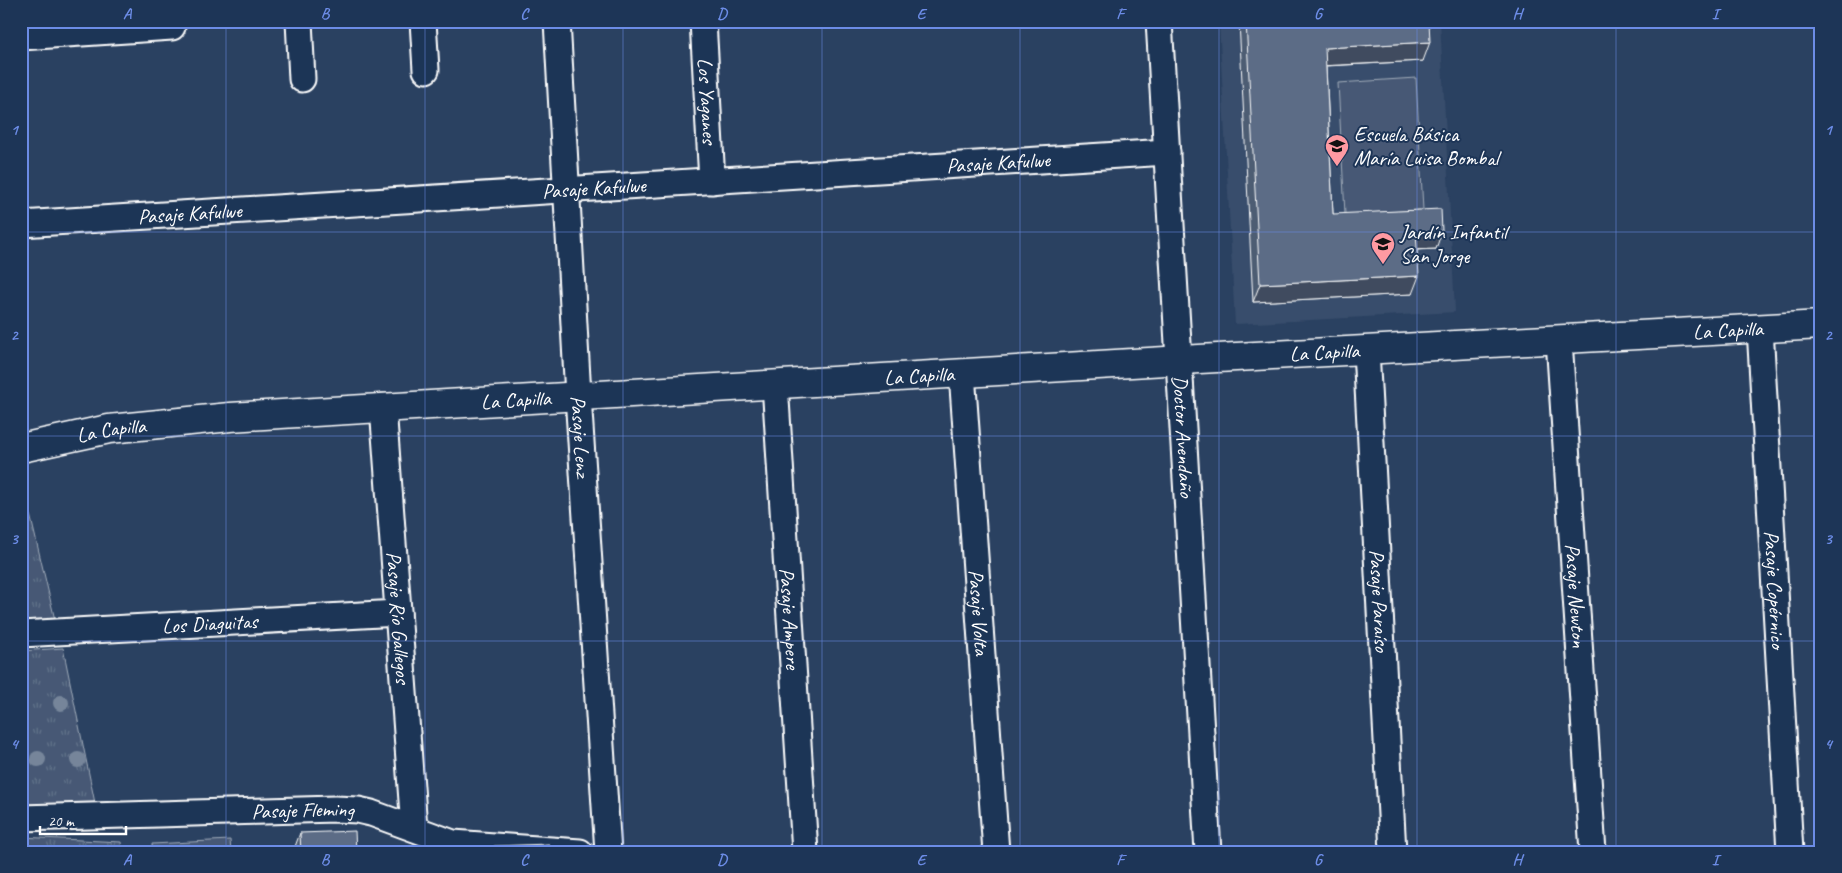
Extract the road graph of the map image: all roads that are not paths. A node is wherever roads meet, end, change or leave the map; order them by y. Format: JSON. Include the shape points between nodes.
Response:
{"nodes":[{"id":1,"x":298,"y":21,"type":"edge"},
{"id":2,"x":423,"y":21,"type":"edge"},
{"id":3,"x":557,"y":21,"type":"edge"},
{"id":4,"x":703,"y":21,"type":"edge"},
{"id":5,"x":1159,"y":21,"type":"edge"},
{"id":6,"x":172,"y":27,"type":"dead end"},
{"id":7,"x":21,"y":37,"type":"edge"},
{"id":8,"x":426,"y":70,"type":"dead end"},
{"id":9,"x":302,"y":79,"type":"dead end"},
{"id":10,"x":1167,"y":152,"type":"junction"},
{"id":11,"x":712,"y":181,"type":"junction"},
{"id":12,"x":567,"y":190,"type":"junction"},
{"id":13,"x":21,"y":224,"type":"edge"},
{"id":14,"x":1821,"y":325,"type":"edge"},
{"id":15,"x":1760,"y":328,"type":"junction"},
{"id":16,"x":1559,"y":340,"type":"junction"},
{"id":17,"x":1366,"y":350,"type":"junction"},
{"id":18,"x":1179,"y":361,"type":"junction"},
{"id":19,"x":962,"y":373,"type":"junction"},
{"id":20,"x":775,"y":384,"type":"junction"},
{"id":21,"x":578,"y":396,"type":"junction"},
{"id":22,"x":383,"y":408,"type":"junction"},
{"id":23,"x":21,"y":448,"type":"edge"},
{"id":24,"x":398,"y":613,"type":"junction"},
{"id":25,"x":21,"y":634,"type":"edge"},
{"id":26,"x":21,"y":818,"type":"edge"},
{"id":27,"x":414,"y":828,"type":"junction"},
{"id":28,"x":580,"y":852,"type":"edge"},
{"id":29,"x":608,"y":852,"type":"edge"},
{"id":30,"x":805,"y":852,"type":"edge"},
{"id":31,"x":996,"y":852,"type":"edge"},
{"id":32,"x":1208,"y":852,"type":"edge"},
{"id":33,"x":1393,"y":852,"type":"edge"},
{"id":34,"x":1593,"y":852,"type":"edge"},
{"id":35,"x":1790,"y":852,"type":"edge"}],
"edges":[{"from":1,"to":9,"type":"street"},
{"from":2,"to":8,"type":"street"},
{"from":3,"to":12,"type":"street","name":"Pasaje Lenz"},
{"from":4,"to":11,"type":"street","name":"Los Yaganes"},
{"from":5,"to":10,"type":"street","name":"Doctor Avendaño"},
{"from":6,"to":7,"type":"street"},
{"from":10,"to":11,"type":"street","name":"Pasaje Kafulwe"},
{"from":10,"to":18,"type":"street","name":"Doctor Avendaño"},
{"from":11,"to":12,"type":"street","name":"Pasaje Kafulwe"},
{"from":12,"to":13,"type":"street","name":"Pasaje Kafulwe"},
{"from":12,"to":21,"type":"street","name":"Pasaje Lenz"},
{"from":14,"to":15,"type":"street","name":"La Capilla"},
{"from":15,"to":16,"type":"street","name":"La Capilla"},
{"from":15,"to":35,"type":"street","name":"Pasaje Copérnico"},
{"from":16,"to":17,"type":"street","name":"La Capilla"},
{"from":16,"to":34,"type":"street","name":"Pasaje Newton"},
{"from":17,"to":18,"type":"street","name":"La Capilla"},
{"from":17,"to":33,"type":"street","name":"Pasaje Paraíso"},
{"from":18,"to":19,"type":"street","name":"La Capilla"},
{"from":18,"to":32,"type":"street","name":"Doctor Avendaño"},
{"from":19,"to":20,"type":"street","name":"La Capilla"},
{"from":19,"to":31,"type":"street","name":"Pasaje Volta"},
{"from":20,"to":21,"type":"street","name":"La Capilla"},
{"from":20,"to":30,"type":"street","name":"Pasaje Ampere"},
{"from":21,"to":22,"type":"street","name":"La Capilla"},
{"from":21,"to":29,"type":"street","name":"Pasaje Lenz"},
{"from":22,"to":23,"type":"street","name":"La Capilla","via":[[144,425]]},
{"from":22,"to":24,"type":"street","name":"Pasaje Río Gallegos"},
{"from":24,"to":25,"type":"street","name":"Los Diaguitas"},
{"from":24,"to":27,"type":"street","name":"Pasaje Río Gallegos"},
{"from":26,"to":27,"type":"street","name":"Pasaje Fleming","via":[[335,809],[370,812]]},
{"from":27,"to":28,"type":"street","name":"Pasaje Fleming","via":[[453,843]]}]}
